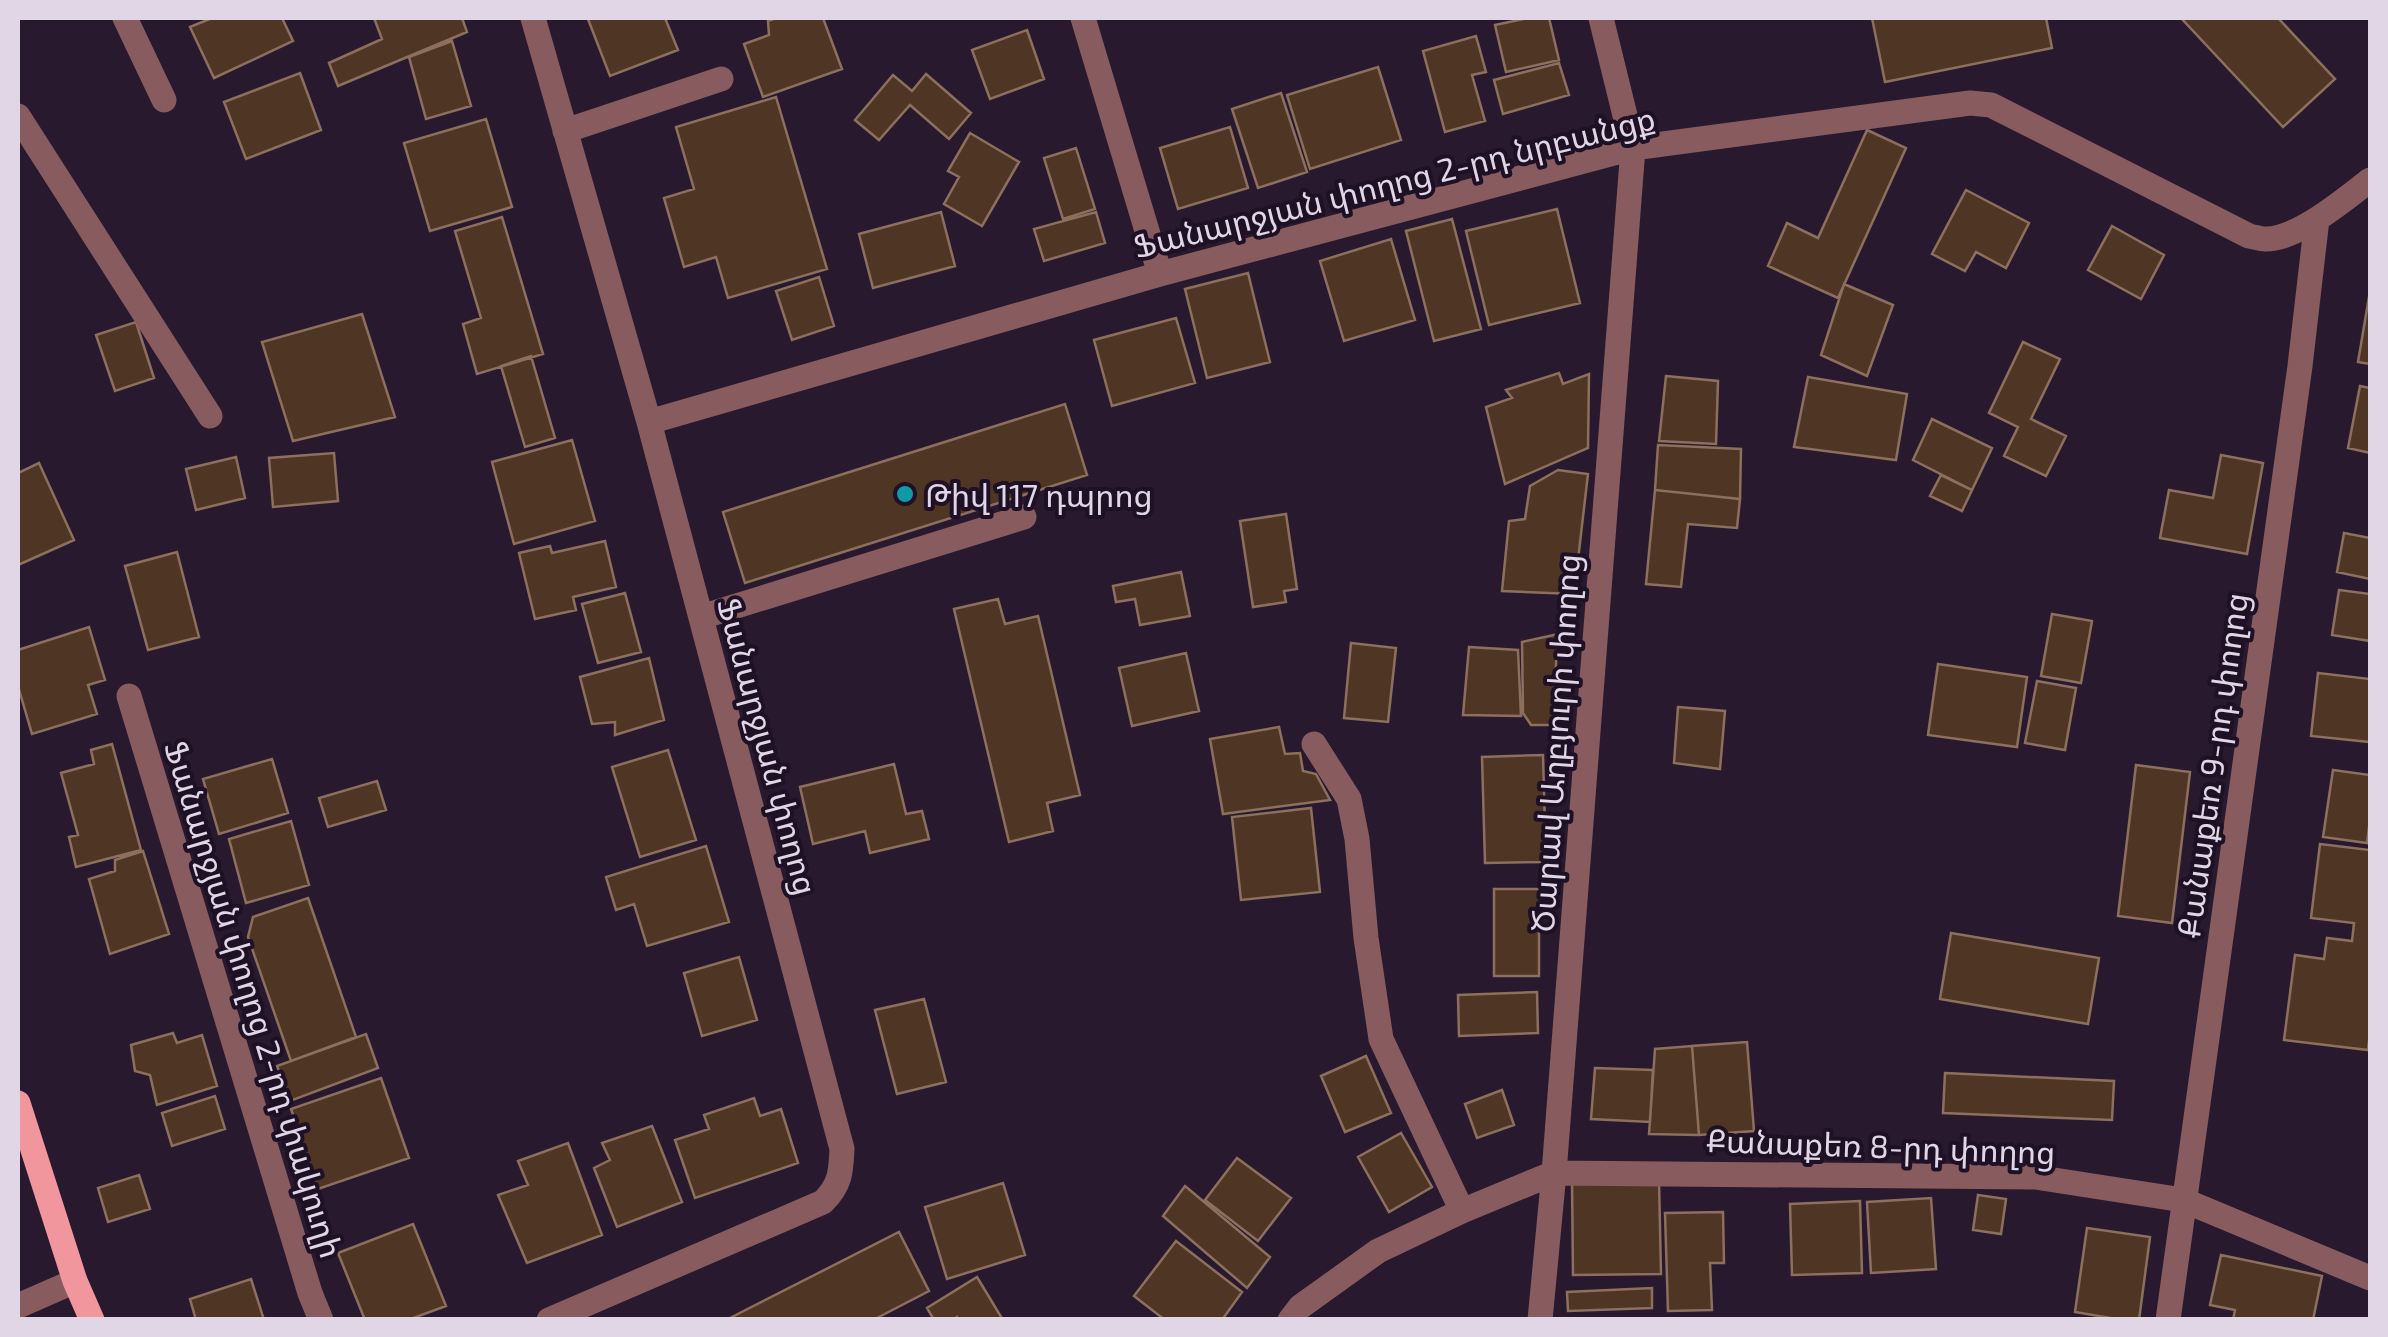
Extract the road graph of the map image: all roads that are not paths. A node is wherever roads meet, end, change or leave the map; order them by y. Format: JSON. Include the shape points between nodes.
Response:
{"nodes":[{"id":1,"x":126,"y":18,"type":"edge"},
{"id":2,"x":532,"y":18,"type":"edge"},
{"id":3,"x":1083,"y":18,"type":"edge"},
{"id":4,"x":1601,"y":18,"type":"edge"},
{"id":5,"x":721,"y":79,"type":"dead end"},
{"id":6,"x":164,"y":100,"type":"dead end"},
{"id":7,"x":18,"y":116,"type":"edge"},
{"id":8,"x":565,"y":131,"type":"junction"},
{"id":9,"x":1632,"y":148,"type":"junction"},
{"id":10,"x":2370,"y":180,"type":"edge"},
{"id":11,"x":2317,"y":219,"type":"junction"},
{"id":12,"x":1160,"y":274,"type":"junction"},
{"id":13,"x":210,"y":416,"type":"dead end"},
{"id":14,"x":649,"y":422,"type":"junction"},
{"id":15,"x":1024,"y":517,"type":"dead end"},
{"id":16,"x":701,"y":617,"type":"junction"},
{"id":17,"x":129,"y":696,"type":"dead end"},
{"id":18,"x":1314,"y":744,"type":"dead end"},
{"id":19,"x":18,"y":1103,"type":"edge"},
{"id":20,"x":1554,"y":1173,"type":"junction"},
{"id":21,"x":2183,"y":1200,"type":"junction"},
{"id":22,"x":1462,"y":1211,"type":"junction"},
{"id":23,"x":2370,"y":1278,"type":"edge"},
{"id":24,"x":75,"y":1281,"type":"junction"},
{"id":25,"x":18,"y":1306,"type":"edge"},
{"id":26,"x":92,"y":1320,"type":"edge"},
{"id":27,"x":321,"y":1320,"type":"edge"},
{"id":28,"x":548,"y":1320,"type":"edge"},
{"id":29,"x":1290,"y":1320,"type":"edge"},
{"id":30,"x":1540,"y":1320,"type":"edge"},
{"id":31,"x":2168,"y":1320,"type":"edge"}],
"edges":[{"from":1,"to":6,"type":"street"},
{"from":2,"to":8,"type":"street","name":"Ֆանարջյան փողոց"},
{"from":3,"to":12,"type":"street"},
{"from":4,"to":9,"type":"street","name":"Ծարավ Աղբյուրի փողոց"},
{"from":5,"to":8,"type":"street"},
{"from":7,"to":13,"type":"street"},
{"from":8,"to":14,"type":"street","name":"Ֆանարջյան փողոց"},
{"from":9,"to":11,"type":"street","name":"Ֆանարջյան փողոց 2-րդ նրբանցք","via":[[1990,104],[2249,236],[2279,237]]},
{"from":9,"to":12,"type":"street","name":"Ֆանարջյան փողոց 2-րդ նրբանցք"},
{"from":9,"to":20,"type":"street","name":"Ծարավ Աղբյուրի փողոց"},
{"from":10,"to":11,"type":"street","name":"Ֆանարջյան փողոց 2-րդ նրբանցք"},
{"from":11,"to":21,"type":"street","name":"Քանաքեռ 9-րդ փողոց"},
{"from":12,"to":14,"type":"street","name":"Ֆանարջյան փողոց 2-րդ նրբանցք"},
{"from":14,"to":16,"type":"street","name":"Ֆանարջյան փողոց"},
{"from":15,"to":16,"type":"street"},
{"from":16,"to":28,"type":"street","name":"Ֆանարջյան փողոց","via":[[842,1150],[841,1170],[823,1202]]},
{"from":17,"to":27,"type":"street","name":"Ֆանարջյան փողոց 2-րդ փակուղի"},
{"from":18,"to":22,"type":"street","via":[[1349,800],[1381,1040]]},
{"from":19,"to":24,"type":"main road"},
{"from":20,"to":21,"type":"street","name":"Քանաքեռ 8-րդ փողոց","via":[[2035,1177]]},
{"from":20,"to":22,"type":"street"},
{"from":20,"to":30,"type":"street","name":"Ծարավ Աղբյուրի փողոց"},
{"from":21,"to":23,"type":"street","name":"Քանաքեռ 8-րդ փողոց"},
{"from":21,"to":31,"type":"street","name":"Քանաքեռ 9-րդ փողոց"},
{"from":22,"to":29,"type":"street","via":[[1378,1252]]},
{"from":24,"to":25,"type":"street"},
{"from":24,"to":26,"type":"main road"}]}
